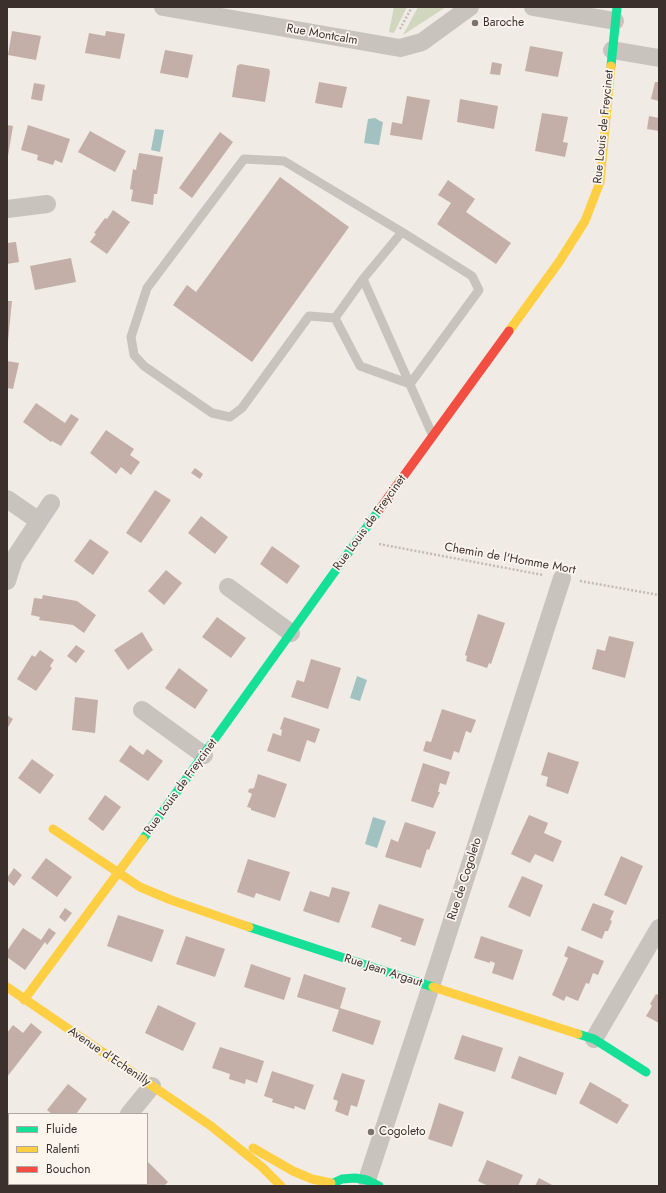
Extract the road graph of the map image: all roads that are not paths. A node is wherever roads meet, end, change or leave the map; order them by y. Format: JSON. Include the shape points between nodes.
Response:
{"nodes":[{"id":1,"x":163,"y":7,"type":"edge"},
{"id":2,"x":470,"y":7,"type":"edge"},
{"id":3,"x":533,"y":7,"type":"edge"},
{"id":4,"x":616,"y":14,"type":"edge"},
{"id":5,"x":612,"y":50,"type":"junction"},
{"id":6,"x":659,"y":58,"type":"edge"},
{"id":7,"x":47,"y":204,"type":"dead end"},
{"id":8,"x":7,"y":209,"type":"edge"},
{"id":9,"x":402,"y":232,"type":"junction"},
{"id":10,"x":363,"y":279,"type":"junction"},
{"id":11,"x":335,"y":318,"type":"junction"},
{"id":12,"x":410,"y":384,"type":"junction"},
{"id":13,"x":433,"y":436,"type":"junction"},
{"id":14,"x":7,"y":499,"type":"edge"},
{"id":15,"x":51,"y":503,"type":"dead end"},
{"id":16,"x":39,"y":521,"type":"junction"},
{"id":17,"x":562,"y":578,"type":"road end"},
{"id":18,"x":7,"y":581,"type":"edge"},
{"id":19,"x":228,"y":587,"type":"dead end"},
{"id":20,"x":291,"y":633,"type":"junction"},
{"id":21,"x":142,"y":710,"type":"dead end"},
{"id":22,"x":204,"y":755,"type":"junction"},
{"id":23,"x":53,"y":829,"type":"dead end"},
{"id":24,"x":118,"y":873,"type":"junction"},
{"id":25,"x":659,"y":928,"type":"edge"},
{"id":26,"x":431,"y":986,"type":"junction"},
{"id":27,"x":7,"y":987,"type":"edge"},
{"id":28,"x":24,"y":1000,"type":"junction"},
{"id":29,"x":594,"y":1039,"type":"junction"},
{"id":30,"x":646,"y":1072,"type":"dead end"},
{"id":31,"x":152,"y":1086,"type":"junction"},
{"id":32,"x":130,"y":1113,"type":"edge"},
{"id":33,"x":211,"y":1126,"type":"junction"},
{"id":34,"x":373,"y":1183,"type":"edge"},
{"id":35,"x":329,"y":1185,"type":"edge"},
{"id":36,"x":281,"y":1186,"type":"edge"}],
"edges":[{"from":1,"to":2,"type":"street","name":"Rue Montcalm","via":[[400,48],[422,42]]},
{"from":3,"to":4,"type":"street"},
{"from":4,"to":5,"type":"street","name":"Rue Louis de Freycinet"},
{"from":5,"to":6,"type":"street"},
{"from":5,"to":13,"type":"street","name":"Rue Louis de Freycinet","via":[[600,182],[585,221],[559,262]]},
{"from":7,"to":8,"type":"street"},
{"from":9,"to":10,"type":"lane"},
{"from":9,"to":11,"type":"lane","via":[[284,161],[244,159],[147,288],[131,337],[134,355],[144,366],[212,413],[230,417],[242,408],[309,316]]},
{"from":9,"to":12,"type":"lane","via":[[472,276],[479,290]]},
{"from":10,"to":11,"type":"lane"},
{"from":10,"to":12,"type":"lane"},
{"from":11,"to":12,"type":"lane","via":[[360,366]]},
{"from":12,"to":13,"type":"lane"},
{"from":13,"to":20,"type":"street","name":"Rue Louis de Freycinet"},
{"from":14,"to":16,"type":"street"},
{"from":15,"to":16,"type":"street"},
{"from":16,"to":18,"type":"street","via":[[14,559]]},
{"from":17,"to":26,"type":"street","name":"Rue de Cogoleto"},
{"from":19,"to":20,"type":"street"},
{"from":20,"to":22,"type":"street","name":"Rue Louis de Freycinet"},
{"from":21,"to":22,"type":"street"},
{"from":22,"to":24,"type":"street","name":"Rue Louis de Freycinet"},
{"from":23,"to":24,"type":"street","name":"Rue Jean Argaut"},
{"from":24,"to":26,"type":"street","name":"Rue Jean Argaut","via":[[140,887],[171,900]]},
{"from":24,"to":28,"type":"street","name":"Rue Louis de Freycinet"},
{"from":25,"to":29,"type":"street"},
{"from":26,"to":29,"type":"street","name":"Rue Jean Argaut"},
{"from":26,"to":34,"type":"street","name":"Rue de Cogoleto"},
{"from":27,"to":28,"type":"street","name":"Avenue d'Echenilly"},
{"from":28,"to":31,"type":"street","name":"Avenue d'Echenilly"},
{"from":29,"to":30,"type":"street","name":"Rue Jean Argaut"},
{"from":31,"to":32,"type":"street"},
{"from":31,"to":33,"type":"street","name":"Avenue d'Echenilly"},
{"from":33,"to":35,"type":"street","name":"Avenue d'Echenilly","via":[[293,1171]]},
{"from":33,"to":36,"type":"street","name":"Avenue d'Echenilly","via":[[262,1167]]},
{"from":34,"to":35,"type":"street","via":[[355,1178],[342,1179]]}]}
